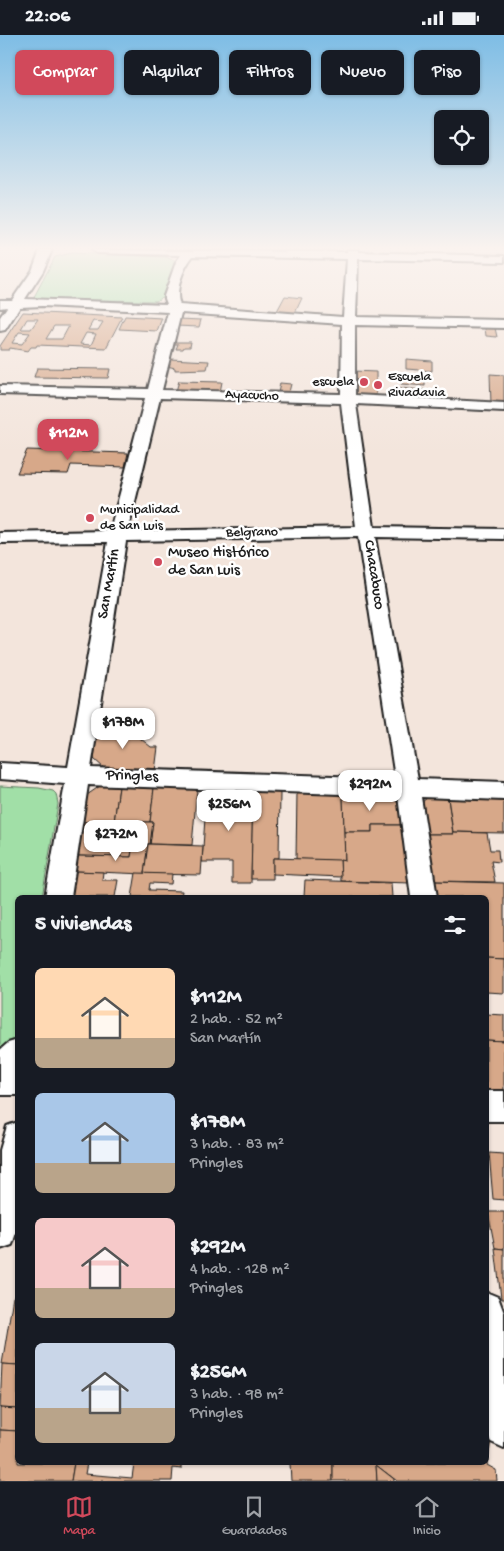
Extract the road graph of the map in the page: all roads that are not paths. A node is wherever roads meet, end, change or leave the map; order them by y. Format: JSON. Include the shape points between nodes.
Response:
{"nodes":[{"id":1,"x":173,"y":317,"type":"edge"},
{"id":2,"x":293,"y":317,"type":"edge"},
{"id":3,"x":348,"y":317,"type":"edge"},
{"id":4,"x":348,"y":321,"type":"junction"},
{"id":5,"x":504,"y":324,"type":"edge"},
{"id":6,"x":0,"y":390,"type":"edge"},
{"id":7,"x":155,"y":393,"type":"junction"},
{"id":8,"x":348,"y":399,"type":"junction"},
{"id":9,"x":504,"y":407,"type":"edge"},
{"id":10,"x":366,"y":532,"type":"junction"},
{"id":11,"x":504,"y":534,"type":"edge"},
{"id":12,"x":118,"y":535,"type":"junction"},
{"id":13,"x":0,"y":537,"type":"edge"},
{"id":14,"x":0,"y":771,"type":"edge"},
{"id":15,"x":78,"y":775,"type":"junction"},
{"id":16,"x":408,"y":787,"type":"junction"},
{"id":17,"x":504,"y":791,"type":"edge"},
{"id":18,"x":58,"y":895,"type":"edge"},
{"id":19,"x":424,"y":895,"type":"edge"},
{"id":20,"x":15,"y":1056,"type":"edge"},
{"id":21,"x":0,"y":1068,"type":"edge"},
{"id":22,"x":0,"y":1081,"type":"edge"},
{"id":23,"x":15,"y":1081,"type":"edge"},
{"id":24,"x":489,"y":1106,"type":"edge"},
{"id":25,"x":504,"y":1106,"type":"edge"},
{"id":26,"x":15,"y":1153,"type":"edge"},
{"id":27,"x":0,"y":1233,"type":"edge"},
{"id":28,"x":489,"y":1323,"type":"edge"},
{"id":29,"x":494,"y":1347,"type":"edge"},
{"id":30,"x":499,"y":1410,"type":"edge"}],
"edges":[{"from":1,"to":7,"type":"street","name":"San Martín"},
{"from":2,"to":4,"type":"street"},
{"from":3,"to":4,"type":"street","name":"Chacabuco"},
{"from":4,"to":5,"type":"street"},
{"from":4,"to":8,"type":"street","name":"Chacabuco"},
{"from":6,"to":7,"type":"street","name":"Ayacucho"},
{"from":7,"to":8,"type":"street","name":"Ayacucho"},
{"from":7,"to":12,"type":"street","name":"San Martín"},
{"from":8,"to":9,"type":"street","name":"Ayacucho"},
{"from":8,"to":10,"type":"street","name":"Chacabuco"},
{"from":10,"to":11,"type":"street","name":"Belgrano"},
{"from":10,"to":12,"type":"street","name":"Belgrano"},
{"from":10,"to":16,"type":"street","name":"Chacabuco"},
{"from":12,"to":13,"type":"street","name":"Belgrano"},
{"from":12,"to":15,"type":"street","name":"San Martín"},
{"from":14,"to":15,"type":"street","name":"Pringles"},
{"from":15,"to":16,"type":"street","name":"Pringles"},
{"from":15,"to":18,"type":"street","name":"San Martín"},
{"from":16,"to":17,"type":"street","name":"Pringles"},
{"from":16,"to":19,"type":"street","name":"Chacabuco"},
{"from":20,"to":21,"type":"street"},
{"from":22,"to":23,"type":"street"},
{"from":24,"to":25,"type":"street"},
{"from":26,"to":27,"type":"street"},
{"from":28,"to":29,"type":"street"},
{"from":29,"to":30,"type":"street"}]}
